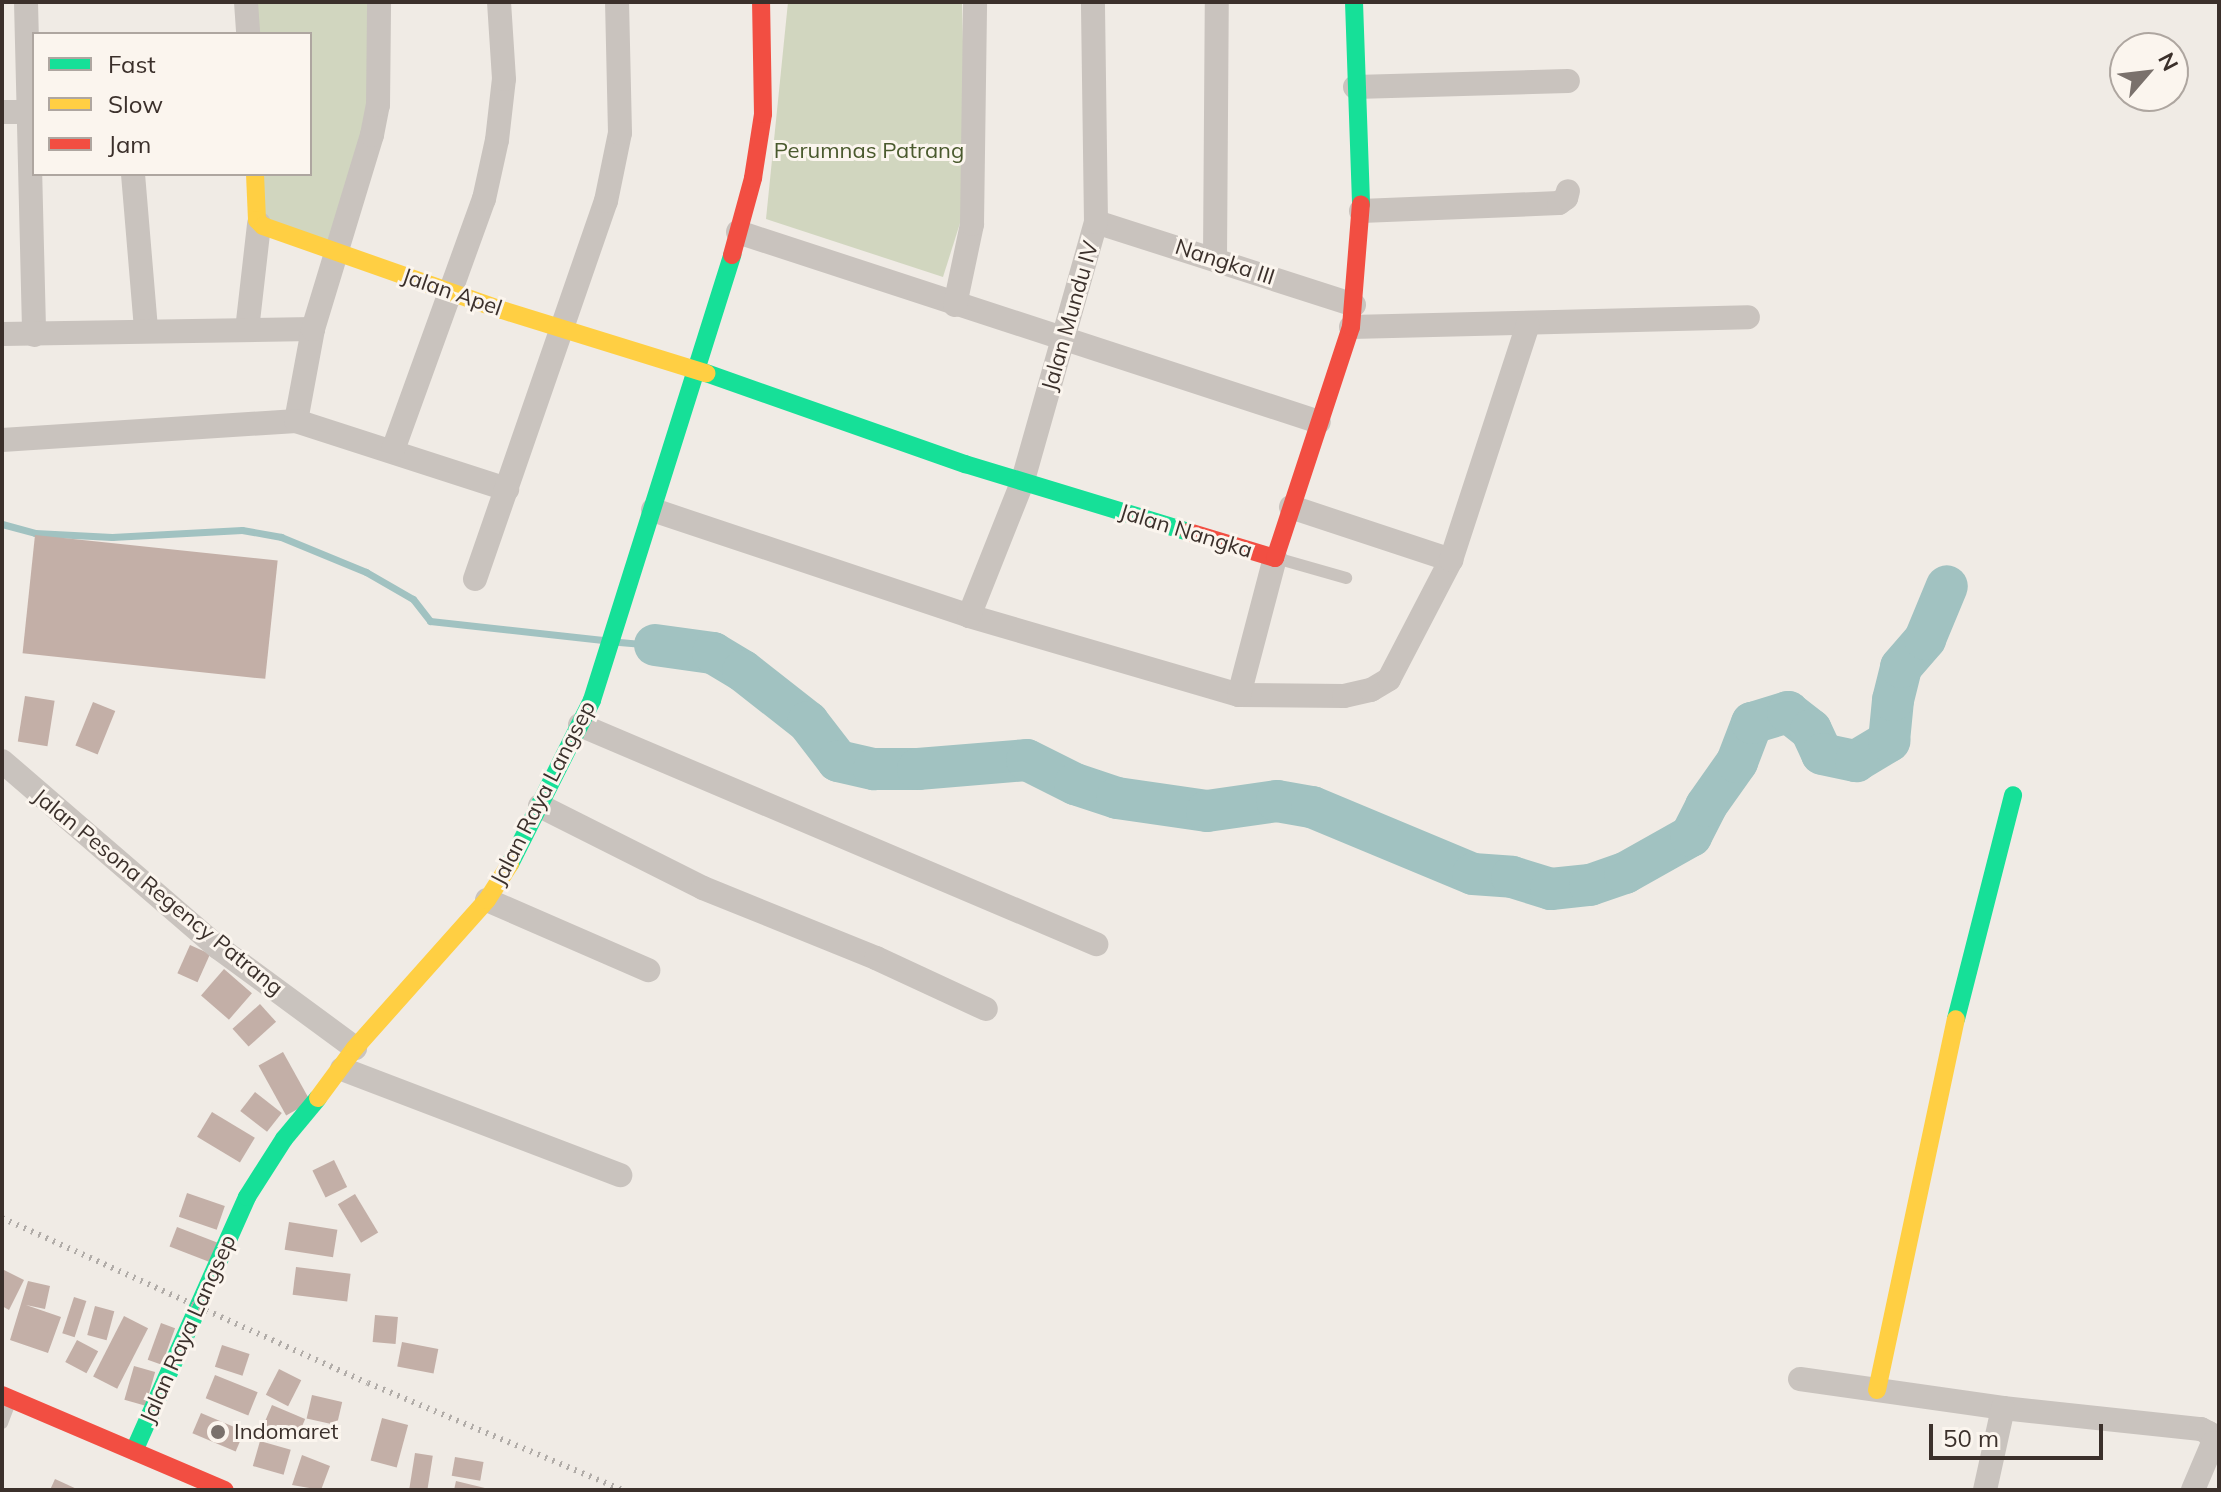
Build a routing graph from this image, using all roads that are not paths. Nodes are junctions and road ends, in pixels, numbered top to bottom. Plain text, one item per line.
1 (26, 2) edge
2 (246, 2) edge
3 (379, 2) edge
4 (499, 2) edge
5 (617, 2) edge
6 (761, 2) edge
7 (975, 2) edge
8 (1093, 2) edge
9 (1217, 2) edge
10 (1354, 2) edge
11 (248, 32) edge
12 (1568, 81) dead end
13 (1355, 87) junction
14 (2, 112) edge
15 (31, 112) edge
16 (133, 176) edge
17 (255, 176) edge
18 (1568, 191) dead end
19 (1361, 211) junction
20 (1096, 222) junction
21 (259, 224) junction
22 (738, 232) junction
23 (337, 253) junction
24 (1215, 258) junction
25 (451, 292) junction
26 (955, 305) junction
27 (1352, 316) junction
28 (1748, 317) dead end
29 (1528, 325) junction
30 (313, 329) junction
31 (564, 329) junction
32 (146, 330) junction
33 (247, 330) junction
34 (2, 334) edge
35 (34, 335) junction
36 (1065, 337) junction
37 (695, 369) junction
38 (296, 421) junction
39 (1319, 422) junction
40 (2, 440) edge
41 (393, 450) junction
42 (1023, 480) junction
43 (507, 489) junction
44 (1291, 507) junction
45 (653, 510) junction
46 (1275, 558) junction
47 (1451, 560) junction
48 (1346, 578) dead end
49 (475, 579) dead end
50 (969, 616) junction
51 (1239, 695) junction
52 (580, 725) junction
53 (2, 761) edge
54 (2013, 795) dead end
55 (540, 806) junction
56 (487, 900) junction
57 (1096, 944) dead end
58 (648, 970) dead end
59 (986, 1009) dead end
60 (355, 1048) junction
61 (342, 1069) junction
62 (620, 1175) dead end
63 (1800, 1379) dead end
64 (1877, 1390) junction
65 (7, 1397) edge
66 (2003, 1408) junction
67 (2, 1423) edge
68 (134, 1451) junction
69 (225, 1490) edge
70 (1985, 1490) edge
71 (2193, 1490) edge

1 - 15 street
2 - 11 street
3 - 23 street
4 - 25 street
5 - 31 street
6 - 22 street, Jalan Raya Langsep
7 - 26 street
8 - 20 street, Jalan Mundu IV
9 - 24 street
10 - 13 street, Jalan Nangka
12 - 13 street
13 - 19 street, Jalan Nangka
14 - 15 street
15 - 35 street
16 - 32 street
17 - 21 street
18 - 19 street
19 - 27 street, Jalan Nangka
20 - 24 street, Nangka III
20 - 36 street, Jalan Mundu IV
21 - 23 street, Jalan Apel
21 - 33 street
22 - 26 street
22 - 37 street, Jalan Raya Langsep
23 - 25 street, Jalan Apel
23 - 30 street
24 - 27 street, Nangka III
25 - 31 street, Jalan Apel
25 - 41 street
26 - 36 street
27 - 29 street, Nangka III
27 - 39 street, Jalan Nangka
28 - 29 street, Nangka III
29 - 47 street
30 - 33 street
30 - 38 street
31 - 37 street, Jalan Apel
31 - 43 street
32 - 33 street
32 - 35 street
34 - 35 street
36 - 39 street
36 - 42 street, Jalan Mundu IV
37 - 42 street, Jalan Nangka
37 - 45 street, Jalan Raya Langsep
38 - 40 street
38 - 41 street
39 - 44 street, Jalan Nangka
41 - 43 street
42 - 46 street, Jalan Nangka
42 - 50 street, Jalan Mundu IV
43 - 49 street
44 - 46 street, Jalan Nangka
44 - 47 street
45 - 50 street
45 - 52 street, Jalan Raya Langsep
46 - 48 lane
46 - 51 street
47 - 51 street
50 - 51 street
52 - 55 street, Jalan Raya Langsep
52 - 57 street
53 - 60 street, Jalan Pesona Regency Patrang
54 - 64 street
55 - 56 street, Jalan Raya Langsep
55 - 59 street
56 - 58 street
56 - 60 street, Jalan Raya Langsep
60 - 61 street, Jalan Raya Langsep
61 - 62 street
61 - 68 street, Jalan Raya Langsep
63 - 64 street
64 - 66 street
65 - 67 lane
65 - 68 street
66 - 70 street
66 - 71 street
68 - 69 street

